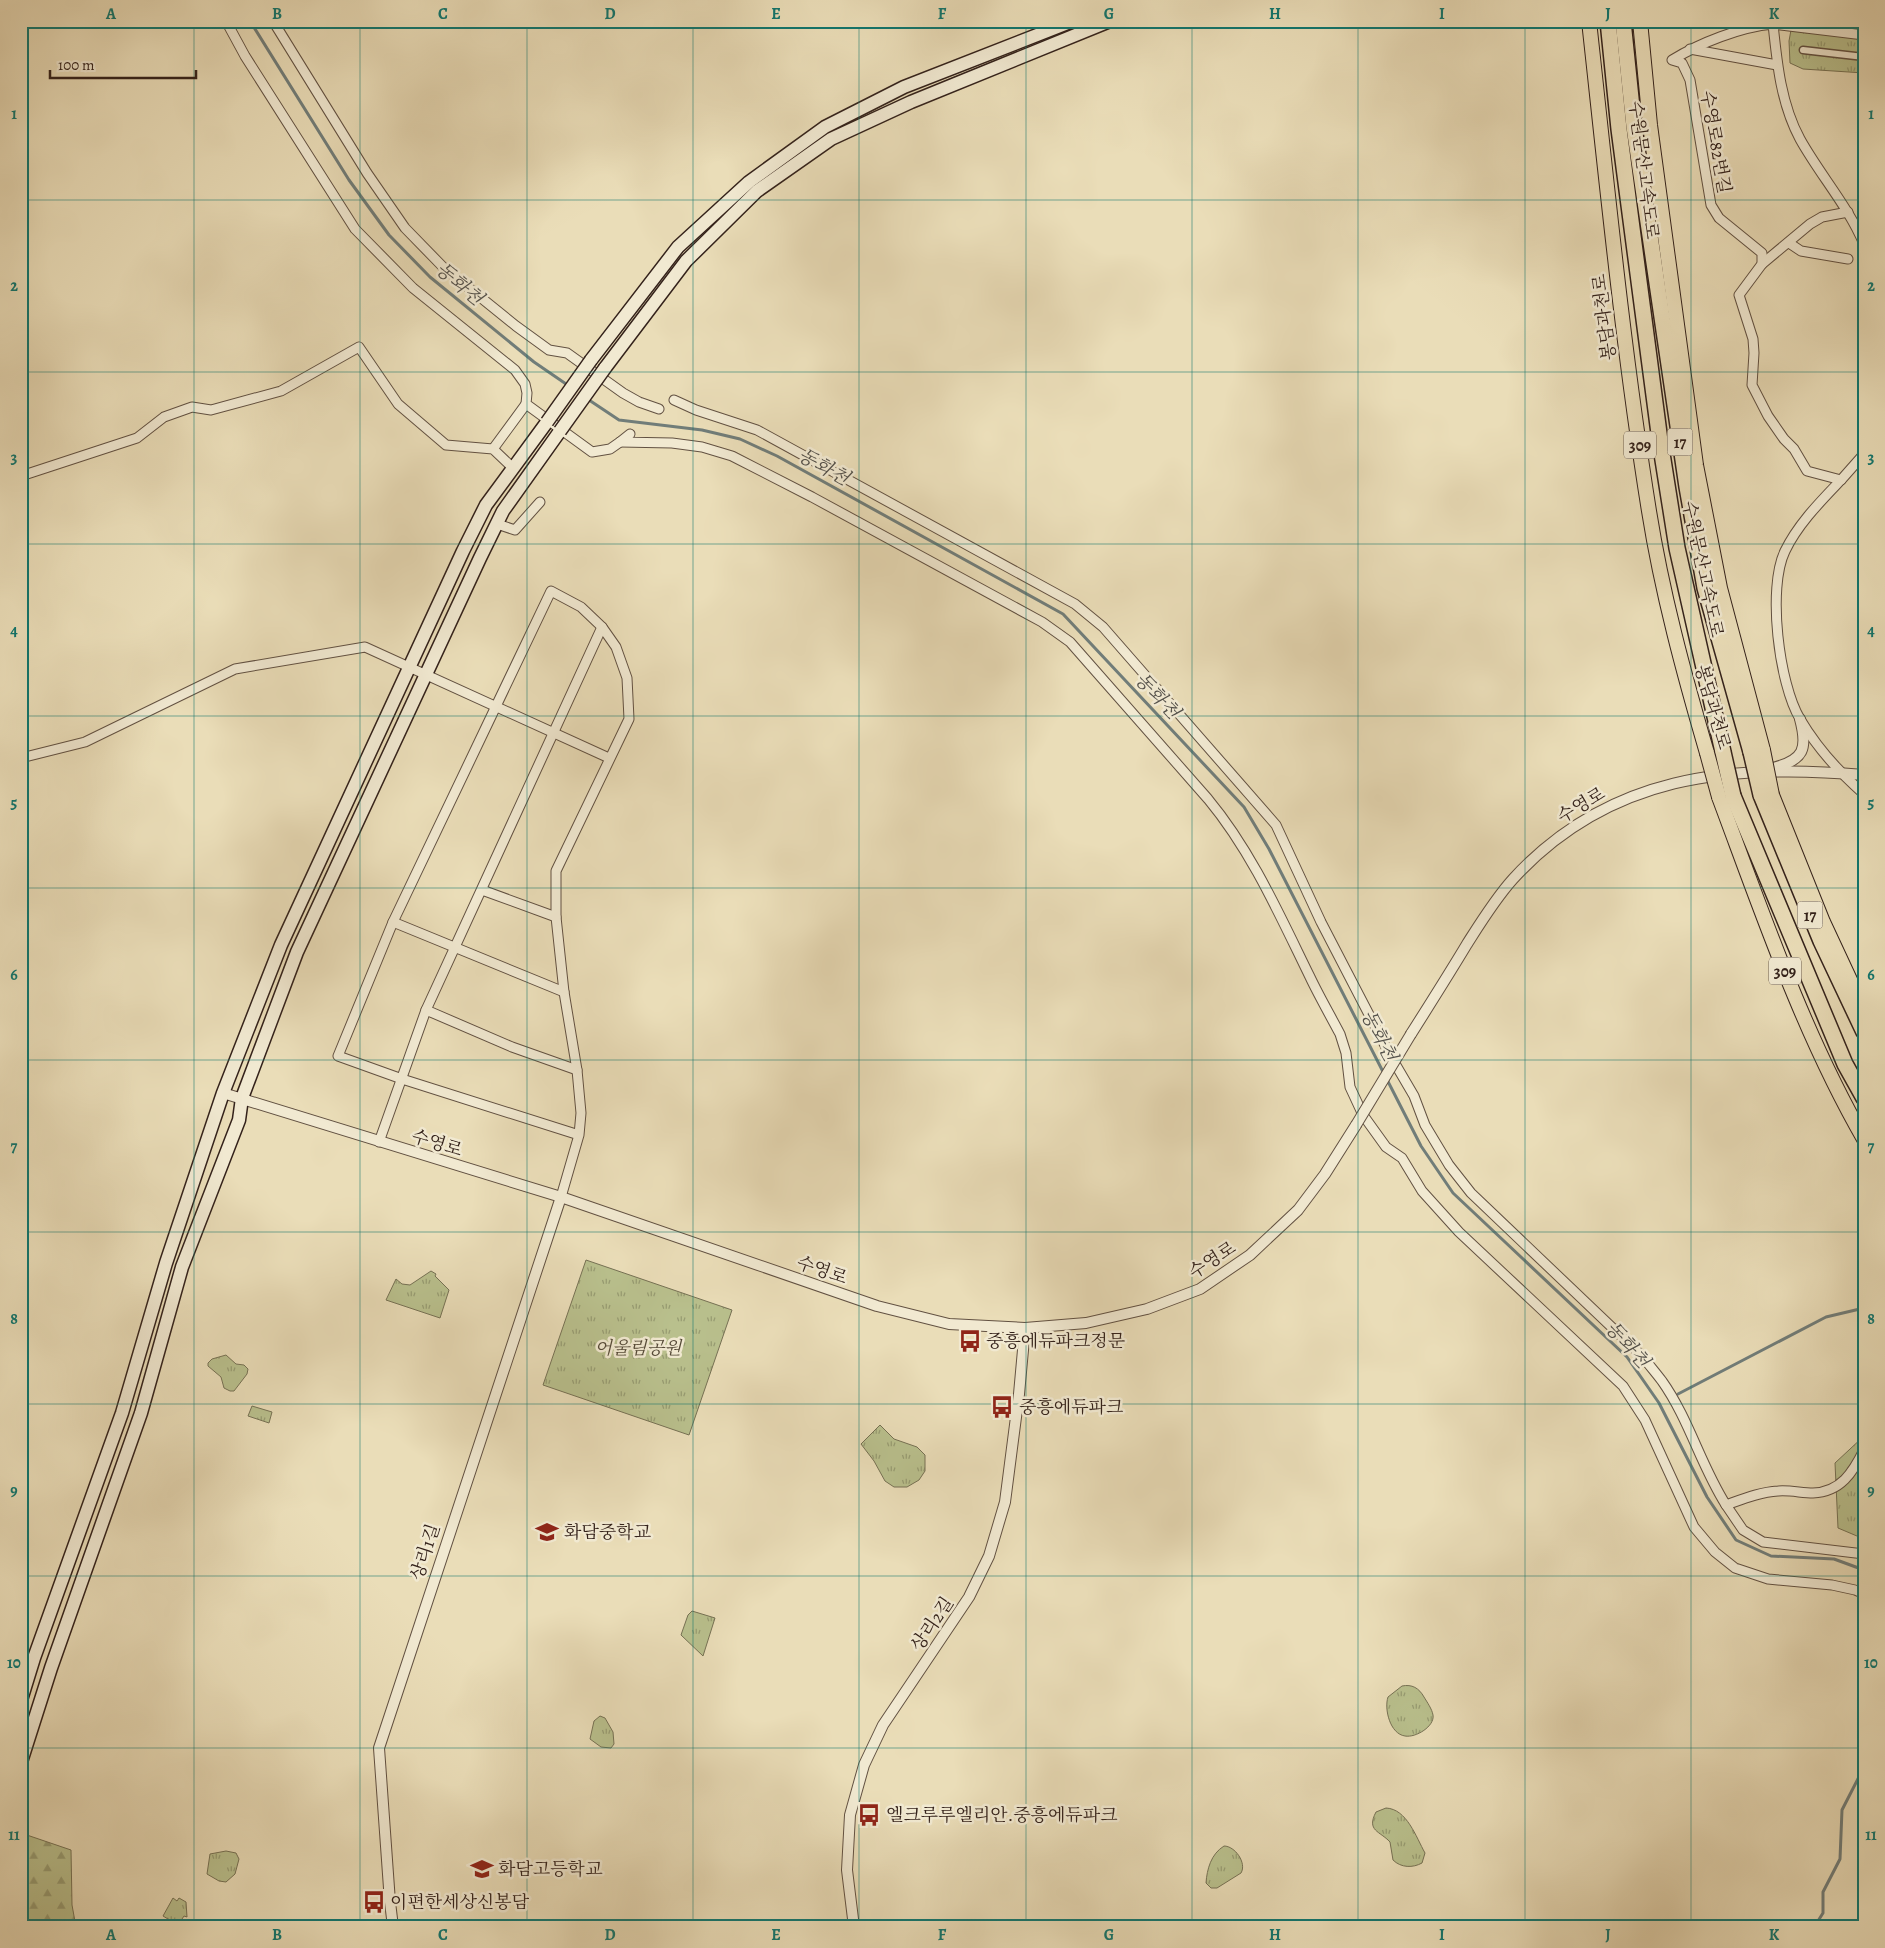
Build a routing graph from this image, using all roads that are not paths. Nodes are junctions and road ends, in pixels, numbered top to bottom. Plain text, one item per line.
1 (226, 21) edge
2 (273, 21) edge
3 (1073, 21) edge
4 (1110, 21) edge
5 (1589, 21) edge
6 (1608, 21) edge
7 (1623, 21) edge
8 (1640, 21) edge
9 (1772, 23) edge
10 (1864, 35) edge
11 (1690, 49) junction
12 (1803, 50) dead end
13 (1864, 57) edge
14 (1777, 65) junction
15 (1626, 128) junction
16 (1848, 212) junction
17 (1789, 243) junction
18 (1864, 244) edge
19 (1848, 258) dead end
20 (1762, 264) junction
21 (674, 400) dead end
22 (526, 404) junction
23 (659, 409) dead end
24 (630, 434) dead end
25 (620, 442) junction
26 (493, 449) junction
27 (1864, 455) edge
28 (513, 468) junction
29 (21, 476) edge
30 (1841, 480) junction
31 (540, 502) dead end
32 (496, 524) junction
33 (602, 627) junction
34 (409, 666) junction
35 (426, 675) junction
36 (497, 707) junction
37 (1800, 719) junction
38 (553, 732) junction
39 (1757, 751) junction
40 (21, 758) edge
41 (610, 758) junction
42 (1758, 772) junction
43 (1840, 773) junction
44 (1864, 775) edge
45 (1864, 794) edge
46 (1767, 795) junction
47 (1726, 796) junction
48 (482, 890) junction
49 (556, 916) junction
50 (393, 922) junction
51 (455, 947) junction
52 (564, 992) junction
53 (426, 1010) junction
54 (1864, 1010) edge
55 (1864, 1032) edge
56 (577, 1070) junction
57 (402, 1079) junction
58 (223, 1093) junction
59 (242, 1098) junction
60 (1864, 1098) edge
61 (579, 1135) junction
62 (1864, 1139) edge
63 (379, 1142) junction
64 (561, 1197) junction
65 (1025, 1328) junction
66 (1864, 1450) edge
67 (1726, 1505) junction
68 (1864, 1554) edge
69 (1864, 1594) edge
70 (21, 1700) edge
71 (21, 1762) edge
72 (393, 1927) edge
73 (854, 1927) edge

1 - 22 street
2 - 23 street
3 - 28 main road, bridge
4 - 32 main road, bridge
5 - 47 highway, 봉담과천로 / 309, bridge
6 - 15 highway, 수원문산고속도로 / 17
7 - 15 highway, 수원문산고속도로 / 17
8 - 39 highway, 봉담과천로
9 - 10 street, 수영로82번길
9 - 11 street, 수영로82번길
9 - 14 street
11 - 14 street
11 - 20 street, 수영로82번길
12 - 13 street
14 - 16 street
15 - 39 highway, 수원문산고속도로 / 17
15 - 47 highway, 수원문산고속도로 / 17, bridge
16 - 17 street
16 - 18 street
17 - 19 street
17 - 20 street
20 - 30 street
21 - 67 street
22 - 25 street
22 - 26 street
24 - 25 street
25 - 69 street
26 - 28 street
26 - 29 street
27 - 30 street
28 - 34 main road
30 - 37 street
31 - 32 street
32 - 35 main road
33 - 36 street
33 - 38 street
33 - 41 street
34 - 35 street
34 - 40 street
34 - 58 main road
35 - 36 street
35 - 59 main road
36 - 38 street
36 - 50 street
37 - 42 street
37 - 43 street
38 - 41 street
38 - 48 street
39 - 46 highway, 수원문산고속도로 / 17, bridge
41 - 49 street
42 - 43 street, 수영로
42 - 65 street, 수영로, bridge
43 - 44 street, 수영로
43 - 45 street
46 - 54 highway
46 - 55 highway, 수원문산고속도로 / 17
47 - 60 highway, 수원문산고속도로 / 17
47 - 62 highway, 봉담과천로 / 309
48 - 49 street
48 - 51 street
49 - 52 street
50 - 51 street
50 - 57 street
51 - 52 street
51 - 53 street
52 - 56 street
53 - 56 street
53 - 57 street
56 - 61 street
57 - 61 street
57 - 63 street
58 - 59 street, 수영로
58 - 70 main road
59 - 63 street, 수영로
59 - 71 main road
61 - 64 street
63 - 64 street, 수영로
64 - 65 street, 수영로
64 - 72 street, 상리1길
65 - 73 street, 상리2길
66 - 67 street
67 - 68 street

